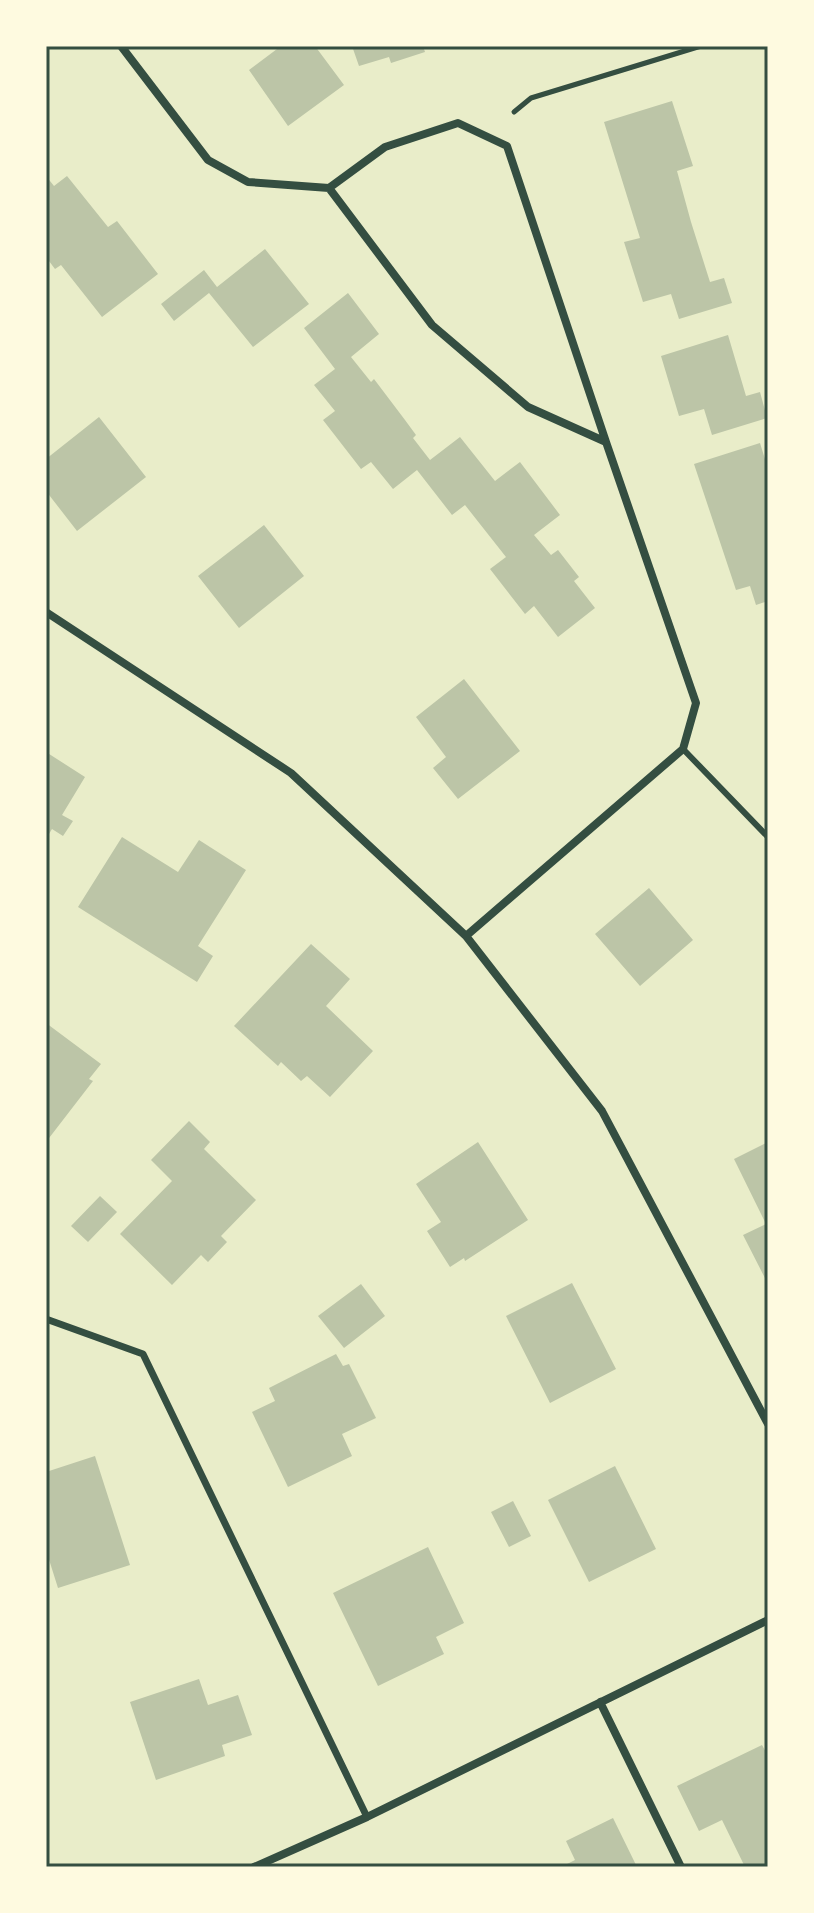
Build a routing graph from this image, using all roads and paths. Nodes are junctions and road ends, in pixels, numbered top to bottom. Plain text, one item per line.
1 (121, 46) edge
2 (701, 46) edge
3 (483, 135) junction
4 (329, 188) junction
5 (606, 442) junction
6 (46, 612) edge
7 (683, 749) junction
8 (768, 837) edge
9 (466, 936) junction
10 (46, 1319) edge
11 (768, 1424) edge
12 (768, 1620) edge
13 (600, 1702) junction
14 (367, 1817) junction
15 (254, 1867) edge
16 (681, 1867) edge

1 - 4 street
2 - 3 path
3 - 4 street
3 - 5 street
4 - 5 street
5 - 7 street
6 - 9 street
7 - 8 lane
7 - 9 street
9 - 11 street
10 - 14 street
12 - 13 street
13 - 14 street
13 - 16 street
14 - 15 street

